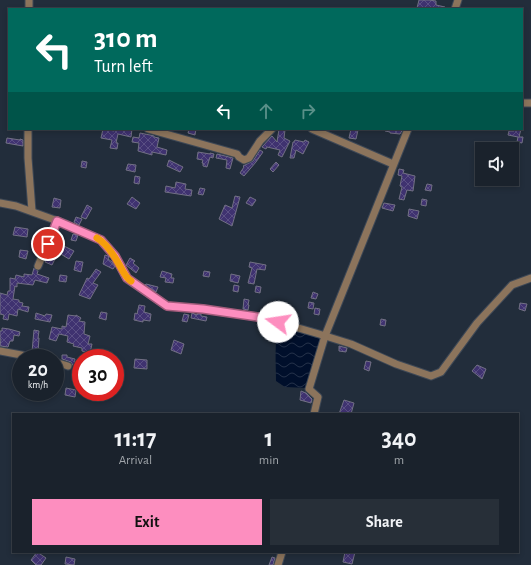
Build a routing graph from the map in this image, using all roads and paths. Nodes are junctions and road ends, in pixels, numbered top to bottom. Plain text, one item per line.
1 (28, 130) edge
2 (152, 130) edge
3 (271, 130) edge
4 (314, 130) edge
5 (408, 130) edge
6 (393, 164) junction
7 (0, 203) edge
8 (32, 212) junction
9 (57, 221) junction
10 (38, 266) dead end
11 (531, 278) edge
12 (325, 336) junction
13 (0, 351) edge
14 (12, 353) edge
15 (64, 365) edge
16 (68, 366) dead end
17 (314, 413) edge
18 (282, 553) edge
19 (278, 565) edge

1 - 8 street
2 - 3 street
4 - 6 street
5 - 6 street
6 - 12 street
7 - 8 street
8 - 9 street
9 - 10 street
9 - 12 street
11 - 12 street
12 - 17 street
13 - 14 street
15 - 16 street
18 - 19 street

